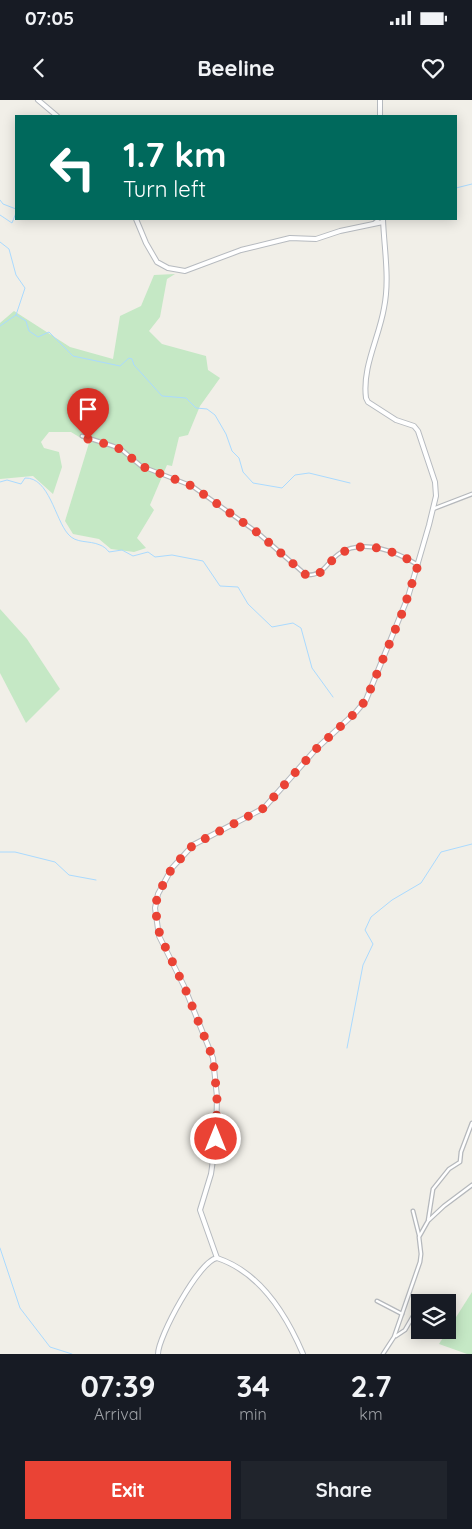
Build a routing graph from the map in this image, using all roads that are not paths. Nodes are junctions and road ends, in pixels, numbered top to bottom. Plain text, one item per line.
1 (38, 100) edge
2 (380, 100) edge
3 (56, 115) edge
4 (380, 115) edge
5 (136, 220) edge
6 (382, 220) edge
7 (82, 436) dead end
8 (472, 494) edge
9 (433, 509) junction
10 (418, 565) junction
11 (472, 1123) edge
12 (472, 1185) edge
13 (413, 1211) dead end
14 (428, 1221) junction
15 (419, 1237) junction
16 (217, 1258) junction
17 (377, 1301) dead end
18 (402, 1314) junction
19 (411, 1320) edge
20 (394, 1337) junction
21 (158, 1354) edge
22 (303, 1354) edge
23 (383, 1354) edge

1 - 3 street
2 - 4 street
5 - 6 street
6 - 9 street
7 - 10 street
8 - 9 street
9 - 10 street
10 - 16 street
11 - 14 street
12 - 14 street
13 - 15 street
14 - 15 street
15 - 18 street
16 - 21 street
16 - 22 street
17 - 18 street
18 - 20 street
19 - 20 street
20 - 23 street

